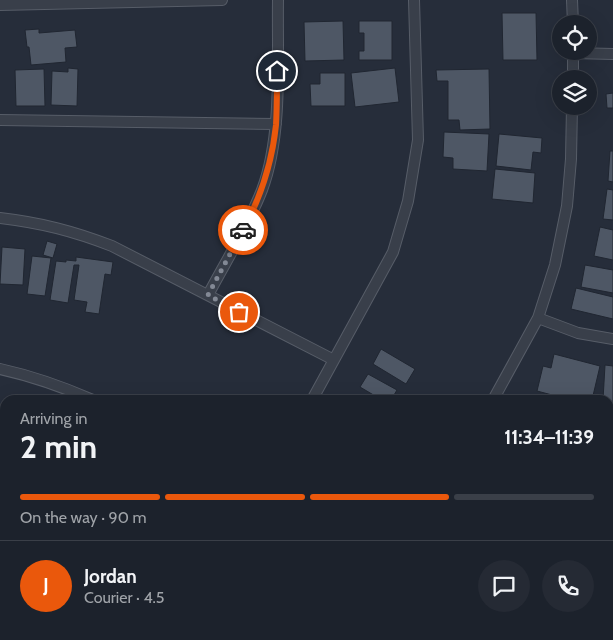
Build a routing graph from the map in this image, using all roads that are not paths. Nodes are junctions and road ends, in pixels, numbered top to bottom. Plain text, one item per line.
1 (222, 0) edge
2 (278, 0) edge
3 (414, 0) edge
4 (572, 0) edge
5 (0, 5) edge
6 (573, 15) edge
7 (597, 53) edge
8 (613, 54) edge
9 (572, 115) edge
10 (0, 120) edge
11 (276, 124) junction
12 (0, 218) edge
13 (208, 295) junction
14 (538, 318) junction
15 (613, 339) edge
16 (334, 360) junction
17 (0, 369) edge
18 (82, 395) edge
19 (315, 395) edge
20 (496, 395) edge

1 - 5 street
2 - 11 street
3 - 16 street
4 - 6 street
7 - 8 street
9 - 14 street
10 - 11 street
11 - 13 street
12 - 13 street
13 - 16 street
14 - 15 street
14 - 20 street
16 - 19 street
17 - 18 street

